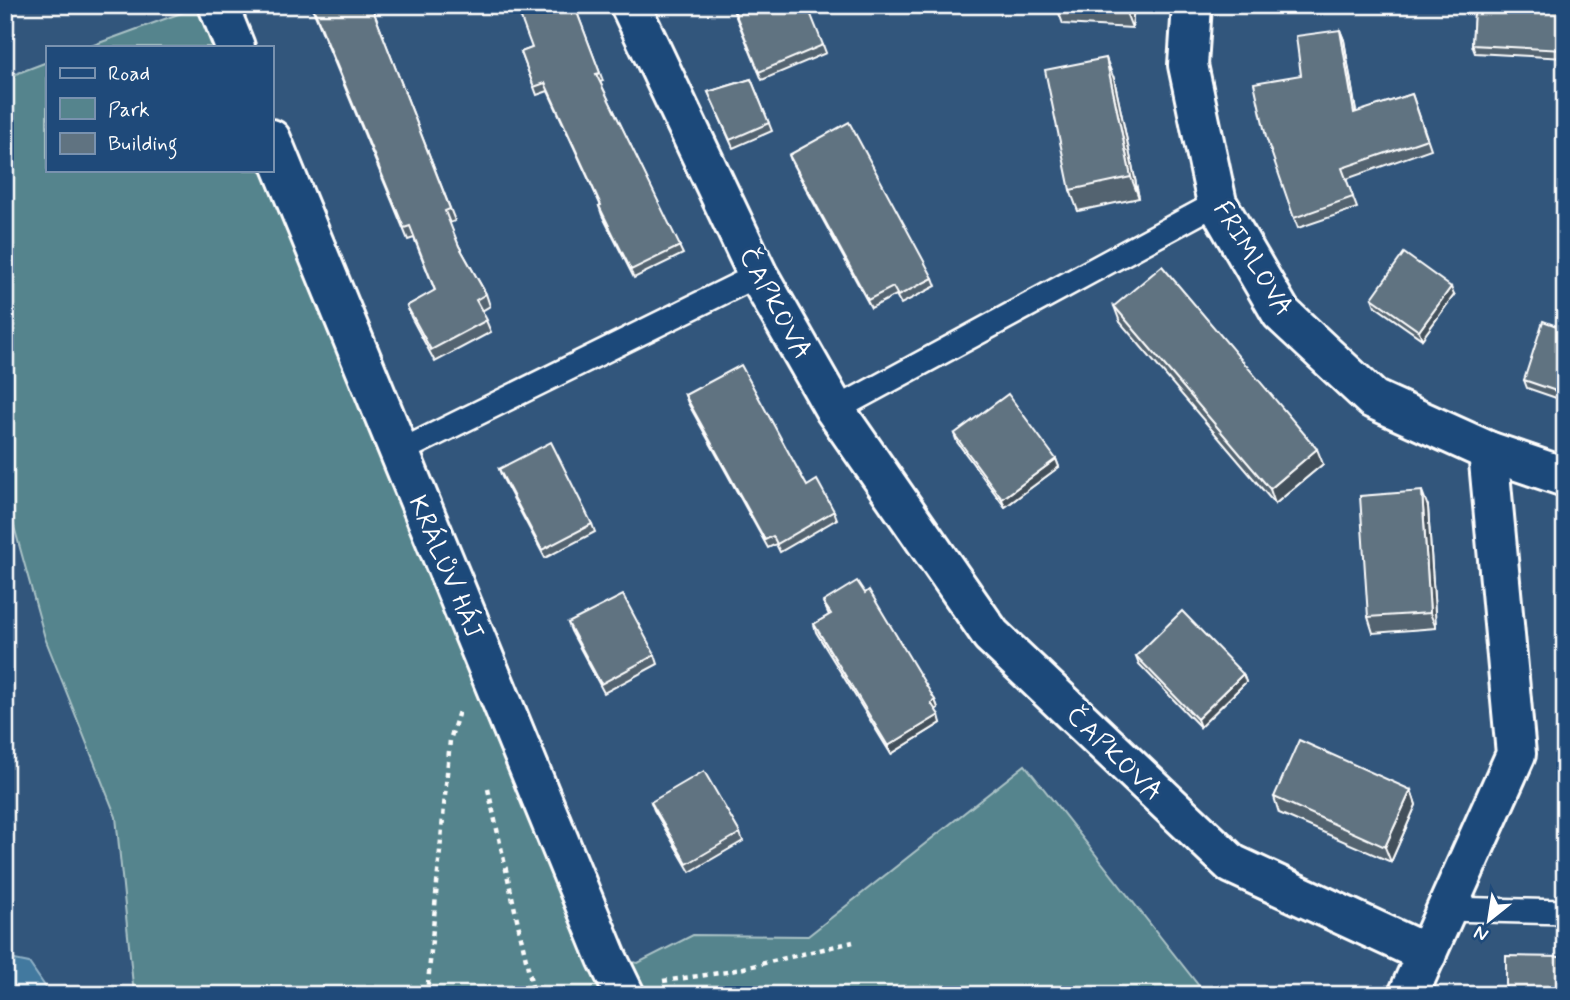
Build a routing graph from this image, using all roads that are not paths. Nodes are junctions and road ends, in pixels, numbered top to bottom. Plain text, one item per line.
1 (218, 5) edge
2 (630, 5) edge
3 (1192, 5) edge
4 (235, 46) edge
5 (273, 144) edge
6 (1217, 203) junction
7 (758, 275) junction
8 (835, 410) junction
9 (1488, 451) junction
10 (399, 452) junction
11 (1565, 477) edge
12 (1447, 909) junction
13 (1565, 912) edge
14 (1427, 954) junction
15 (623, 991) edge
16 (1408, 995) edge

1 - 4 street
2 - 7 street, ČAPKOVA
3 - 6 street, FRIMLOVA
5 - 10 street, KRÁLŮV HÁJ
6 - 8 lane
6 - 9 street, FRIMLOVA
7 - 8 street, ČAPKOVA
7 - 10 lane
8 - 14 street, ČAPKOVA
9 - 11 street, FRIMLOVA
9 - 12 street
10 - 15 street, KRÁLŮV HÁJ
12 - 13 lane
12 - 14 street
14 - 16 street

